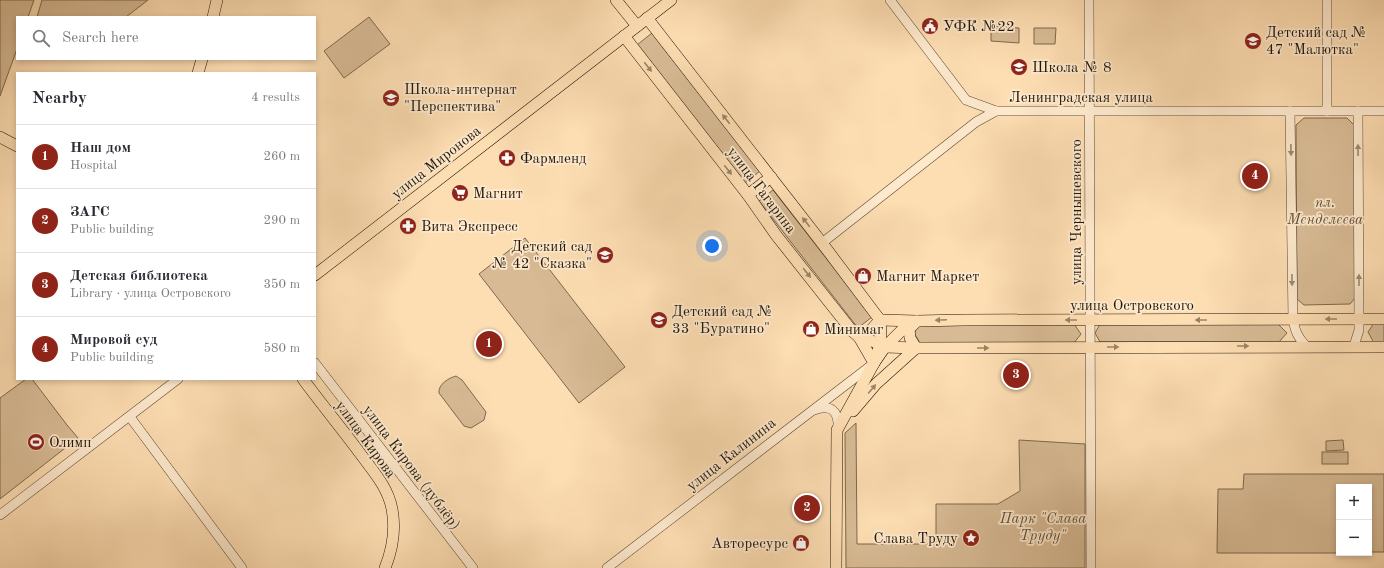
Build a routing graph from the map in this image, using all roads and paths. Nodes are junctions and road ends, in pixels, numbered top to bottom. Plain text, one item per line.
1 (217, 0) edge
2 (616, 0) edge
3 (671, 0) edge
4 (890, 0) edge
5 (1089, 0) edge
6 (1327, 0) edge
7 (213, 16) edge
8 (647, 18) junction
9 (637, 26) junction
10 (624, 36) junction
11 (202, 60) edge
12 (198, 72) edge
13 (996, 111) junction
14 (1089, 111) junction
15 (1290, 111) junction
16 (1327, 111) junction
17 (1358, 111) junction
18 (1384, 111) edge
19 (0, 137) edge
20 (16, 145) edge
21 (771, 178) junction
22 (748, 195) junction
23 (822, 242) junction
24 (316, 274) edge
25 (1293, 319) junction
26 (1359, 319) junction
27 (1384, 319) edge
28 (880, 320) junction
29 (1090, 320) junction
30 (916, 321) junction
31 (859, 337) junction
32 (883, 345) junction
33 (1306, 346) junction
34 (1354, 346) junction
35 (1090, 347) junction
36 (1384, 347) edge
37 (916, 348) junction
38 (874, 363) junction
39 (316, 364) edge
40 (177, 380) edge
41 (304, 380) edge
42 (811, 411) junction
43 (130, 417) junction
44 (838, 430) junction
45 (0, 515) edge
46 (242, 568) edge
47 (385, 568) edge
48 (473, 568) edge
49 (607, 568) edge
50 (836, 568) edge
51 (1091, 568) edge

1 - 7 main road
2 - 9 main road
3 - 8 main road, улица Миронова
4 - 13 street
5 - 14 street, улица Чернышевского
6 - 16 street
8 - 9 main road, улица Миронова
21 -> 8 main road, улица Гагарина
9 - 10 main road, улица Миронова
10 -> 22 main road, улица Гагарина
10 - 24 main road, улица Миронова
11 - 12 main road
13 - 14 street, Ленинградская улица
13 - 23 street, Ленинградская улица
14 - 15 street, Ленинградская улица
14 - 29 street, улица Чернышевского
15 - 16 street, Ленинградская улица
15 -> 25 street
16 - 17 street, Ленинградская улица
17 - 18 street, Ленинградская улица
26 -> 17 street
19 - 20 main road
21 - 22 main road
23 -> 21 main road, улица Гагарина
22 -> 31 main road, улица Гагарина
23 - 28 main road, улица Гагарина
26 -> 25 main road, улица Островского
25 -> 29 main road, улица Островского
25 - 33 street
26 - 27 main road, улица Островского
26 - 34 street
28 - 30 main road, улица Островского
28 - 31 main road
28 - 32 main road
29 -> 30 main road, улица Островского
29 - 35 street, улица Чернышевского
30 - 32 main road
30 - 37 main road
31 - 32 main road
31 - 38 main road, улица Гагарина
32 - 37 main road
32 - 38 main road
33 - 34 main road
35 -> 33 main road
34 - 36 main road
37 -> 35 main road
35 - 51 street, улица Чернышевского
44 -> 37 main road
38 - 42 street, улица Калинина
38 - 44 main road
39 - 48 street, улица Кирова (дублёр)
40 - 43 street
41 - 47 main road, улица Кирова
42 - 44 street
42 - 49 street, улица Калинина
43 - 45 street
43 - 46 street
44 - 50 main road

